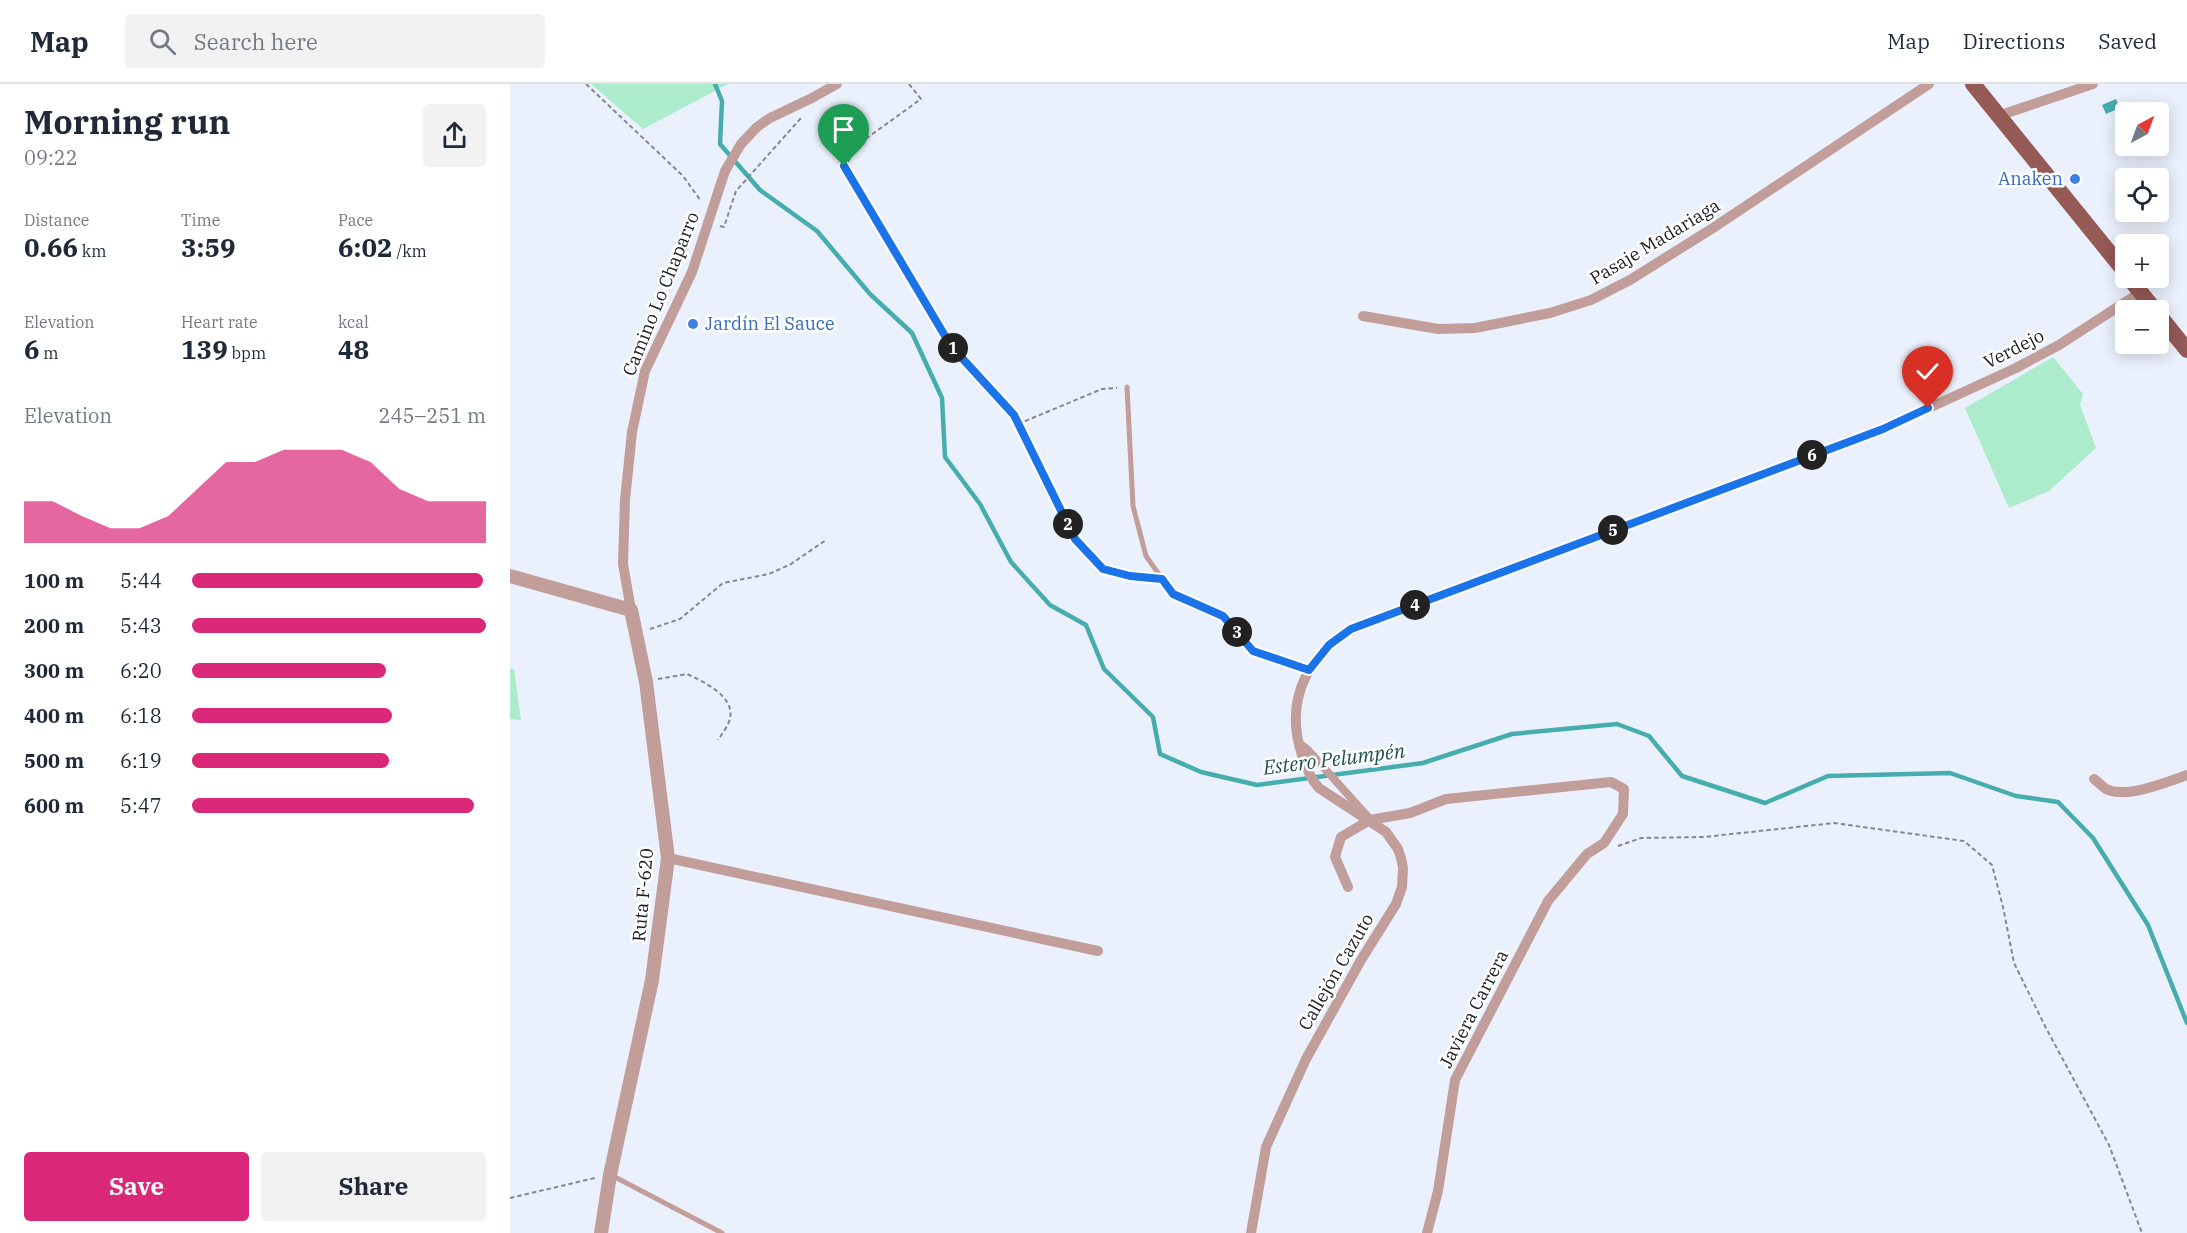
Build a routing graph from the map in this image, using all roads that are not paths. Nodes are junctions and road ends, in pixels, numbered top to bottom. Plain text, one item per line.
1 (837, 84) edge
2 (1929, 84) edge
3 (1973, 84) edge
4 (2093, 84) edge
5 (1998, 116) junction
6 (2115, 260) edge
7 (2138, 288) edge
8 (2141, 292) junction
9 (2147, 300) edge
10 (1363, 316) dead end
11 (2169, 328) edge
12 (2187, 350) edge
13 (1127, 387) road end
14 (510, 576) edge
15 (631, 610) junction
16 (1309, 670) junction
17 (1298, 742) junction
18 (2187, 775) edge
19 (2094, 779) dead end
20 (1370, 820) junction
21 (668, 858) junction
22 (1348, 887) dead end
23 (1098, 951) dead end
24 (610, 1174) junction
25 (601, 1233) edge
26 (722, 1233) edge
27 (1251, 1233) edge
28 (1426, 1233) edge

1 - 15 street, Camino Lo Chaparro
2 - 10 street, Pasaje Madariaga
3 - 5 main road
4 - 5 street
5 - 6 main road
7 - 8 main road
8 - 9 main road
8 - 16 street, Verdejo
11 - 12 main road
13 - 16 lane
14 - 15 street
15 - 21 street, Ruta F-620
16 - 17 street, Verdejo
17 - 20 street
17 - 20 street, Verdejo
18 - 19 street
20 - 22 street, Callejón Cazuto
20 - 27 street, Callejón Cazuto
20 - 28 street, Javiera Carrera
21 - 23 street
21 - 24 street, Ruta F-620
24 - 25 street, Ruta F-620
24 - 26 lane

